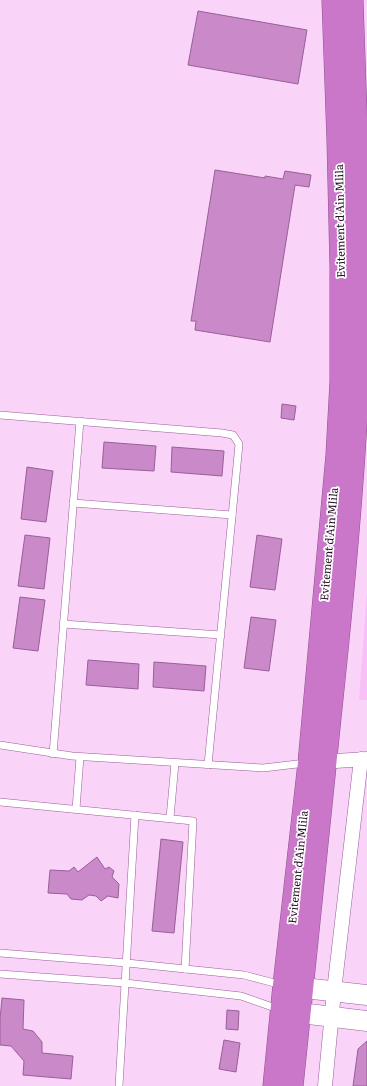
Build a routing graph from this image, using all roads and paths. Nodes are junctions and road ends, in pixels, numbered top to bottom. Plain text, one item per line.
1 (333, 0) edge
2 (352, 0) edge
3 (0, 414) edge
4 (80, 421) junction
5 (73, 503) junction
6 (232, 515) junction
7 (63, 624) junction
8 (221, 635) junction
9 (0, 745) edge
10 (53, 754) junction
11 (80, 757) junction
12 (364, 759) edge
13 (318, 762) junction
14 (175, 763) junction
15 (208, 765) junction
16 (0, 802) edge
17 (76, 810) junction
18 (135, 815) junction
19 (170, 818) junction
20 (0, 953) edge
21 (126, 963) junction
22 (185, 969) junction
23 (0, 974) edge
24 (125, 984) junction
25 (294, 986) junction
26 (334, 991) junction
27 (367, 995) edge
28 (291, 1012) junction
29 (333, 1016) junction
30 (367, 1021) edge
31 (119, 1086) edge
32 (274, 1086) edge
33 (292, 1086) edge
34 (325, 1086) edge

1 - 13 highway, Evitement d'Ain Mlila
2 - 13 highway, Evitement d'Ain Mlila
3 - 4 lane
4 - 5 lane
4 - 6 lane
5 - 6 lane
5 - 7 lane
6 - 8 lane
7 - 8 lane
7 - 10 lane
8 - 15 lane
9 - 10 lane
10 - 11 lane
11 - 14 lane
11 - 17 lane
12 - 13 street
12 - 26 street
13 - 15 lane
13 - 25 highway, Evitement d'Ain Mlila
14 - 15 lane
14 - 19 lane
16 - 17 lane
17 - 18 lane
18 - 19 lane
18 - 21 lane
19 - 22 lane
20 - 21 lane
21 - 22 lane
21 - 24 lane
22 - 25 lane
23 - 24 lane
24 - 28 lane
24 - 31 lane
25 - 26 street
25 - 28 highway, Evitement d'Ain Mlila
26 - 27 street
26 - 29 street
28 - 29 street
28 - 32 highway, Evitement d'Ain Mlila
28 - 33 highway, Evitement d'Ain Mlila
29 - 30 street
29 - 34 street

